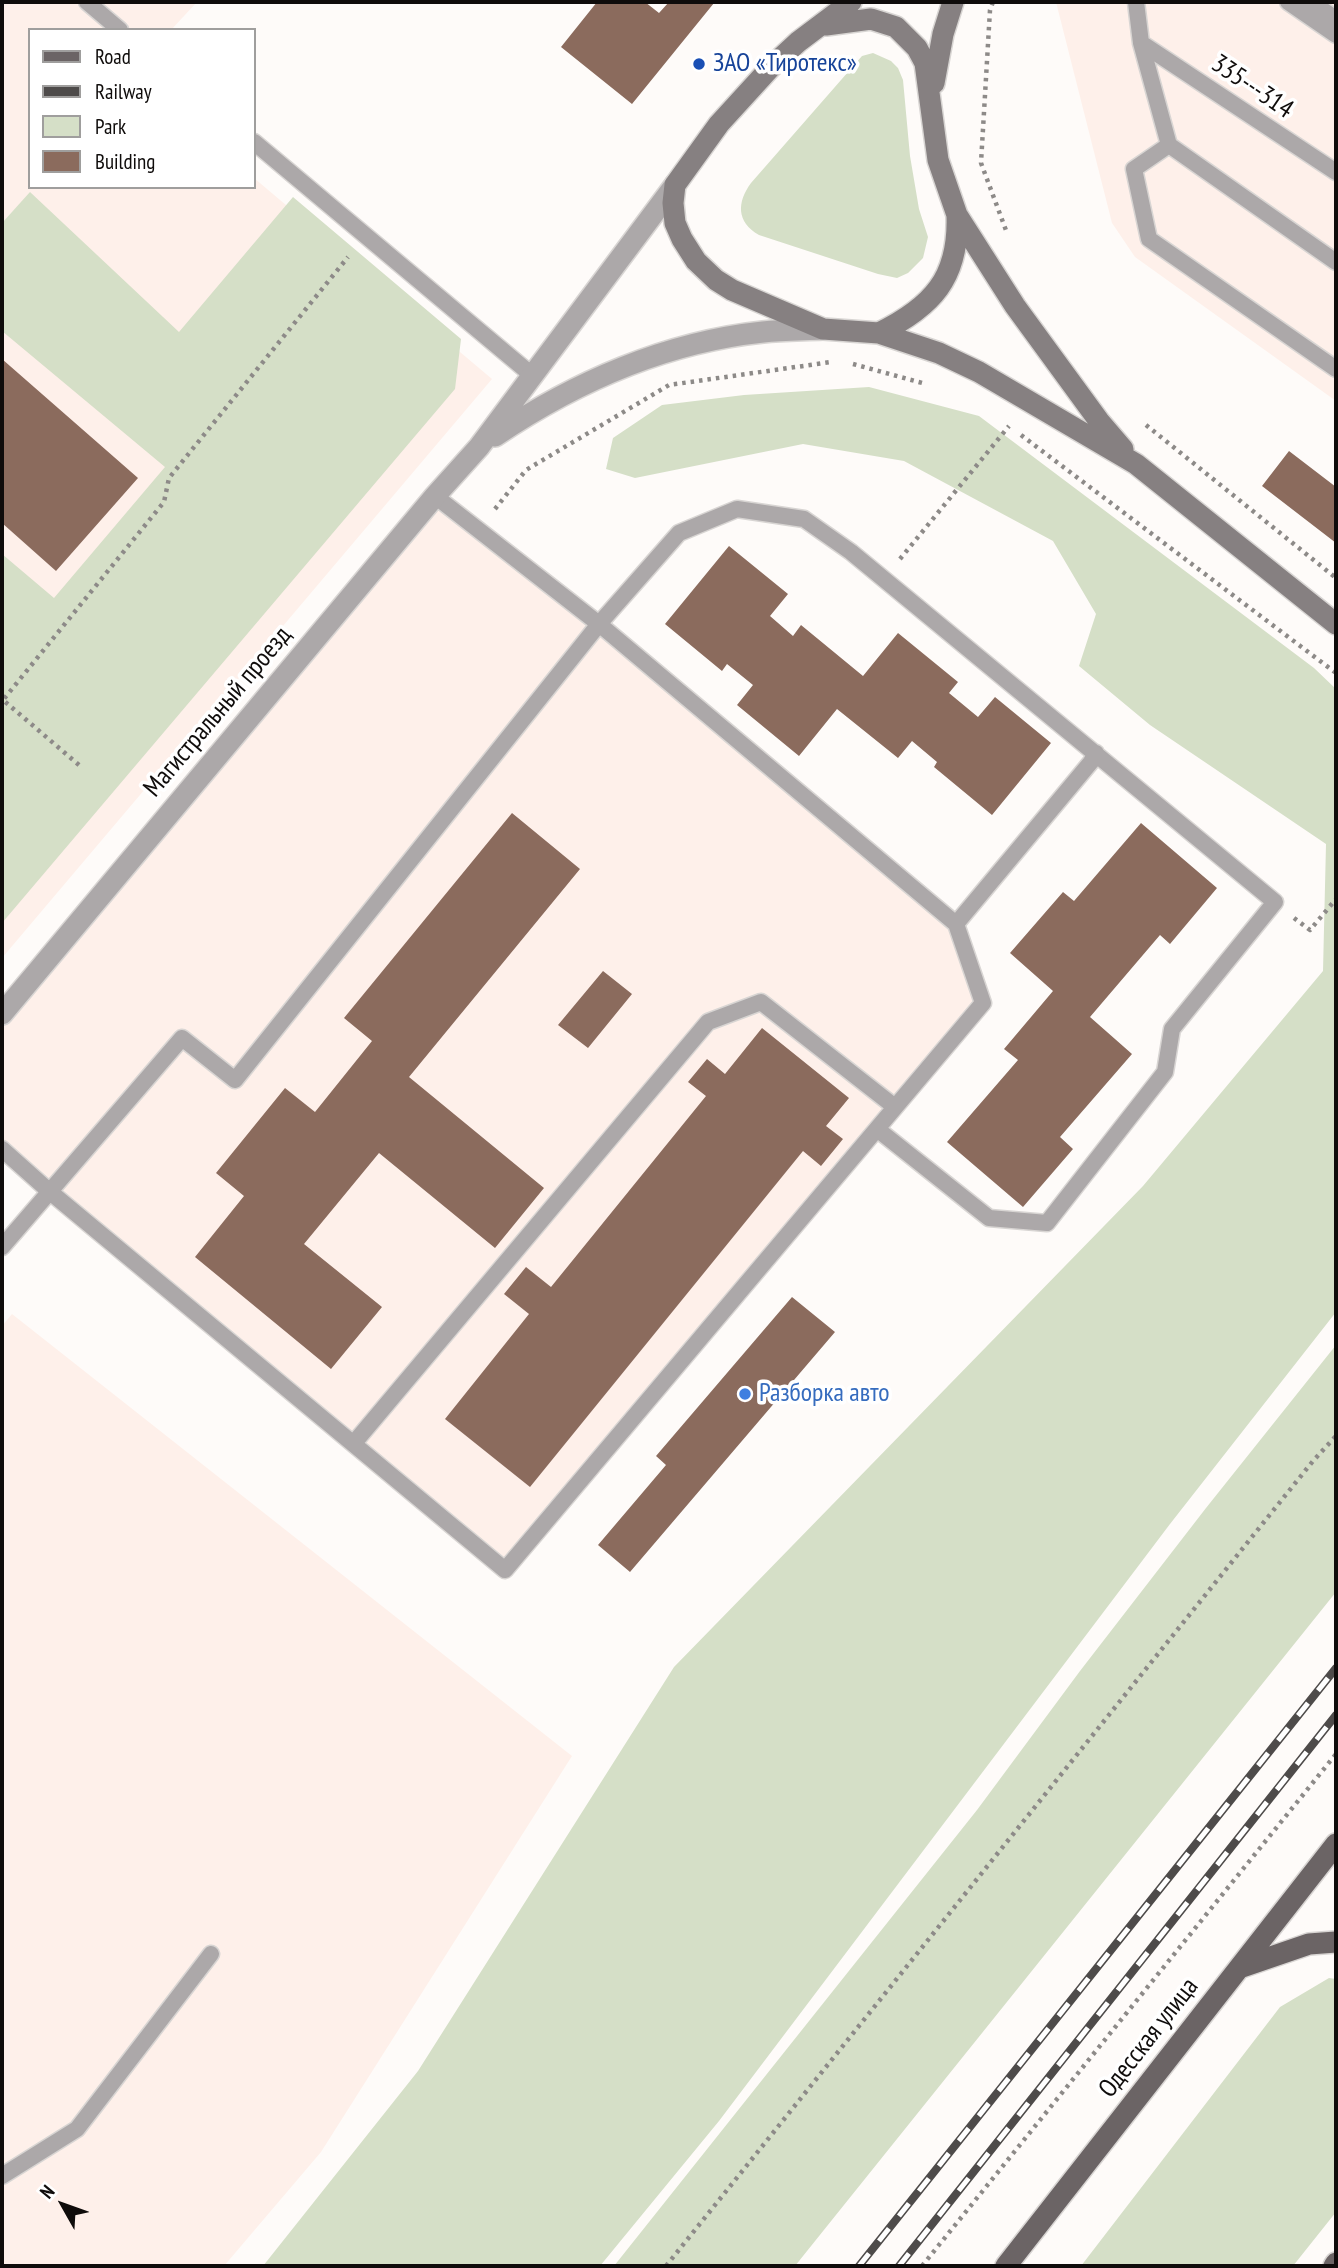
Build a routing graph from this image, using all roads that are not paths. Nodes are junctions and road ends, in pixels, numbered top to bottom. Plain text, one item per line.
1 (87, 2) edge
2 (851, 2) edge
3 (953, 2) edge
4 (1136, 2) edge
5 (1288, 2) edge
6 (1311, 2) edge
7 (1336, 19) edge
8 (821, 26) junction
9 (118, 28) edge
10 (1336, 35) edge
11 (1141, 43) junction
12 (931, 99) junction
13 (256, 144) edge
14 (1168, 145) junction
15 (1336, 172) edge
16 (675, 185) junction
17 (957, 215) junction
18 (1336, 262) edge
19 (823, 329) junction
20 (879, 332) junction
21 (1336, 369) edge
22 (533, 376) junction
23 (479, 447) junction
24 (1136, 464) junction
25 (435, 496) junction
26 (599, 624) junction
27 (1336, 624) edge
28 (1096, 753) junction
29 (956, 924) junction
30 (2, 1014) edge
31 (895, 1107) junction
32 (877, 1129) junction
33 (2, 1149) edge
34 (49, 1191) junction
35 (2, 1247) edge
36 (354, 1443) junction
37 (1336, 1844) edge
38 (1336, 1942) edge
39 (211, 1954) dead end
40 (1239, 1968) junction
41 (2, 2176) edge
42 (1026, 2240) junction
43 (1006, 2266) edge
44 (1020, 2266) edge

1 - 9 lane
2 - 8 street
3 - 12 street
4 - 11 lane
5 - 10 lane
6 - 7 lane
8 - 12 street
8 - 16 street
11 - 14 lane
11 - 15 lane, 335---314
12 - 17 street
13 - 22 lane
14 - 18 lane
14 - 21 lane
16 - 19 street
16 - 22 street
17 - 20 street
17 - 24 street
19 - 20 street
19 - 23 street
20 - 24 street
22 - 23 street
23 - 25 street, Магистральный проезд
24 - 27 street
25 - 26 lane
25 - 30 street, Магистральный проезд
26 - 28 lane
26 - 29 lane
26 - 34 lane
28 - 29 lane
28 - 32 lane
29 - 31 lane
31 - 32 lane
31 - 36 lane
32 - 36 lane
33 - 34 lane
34 - 35 lane
34 - 36 lane
37 - 40 main road, Одесская улица
38 - 40 main road
39 - 41 lane
40 - 42 main road, Одесская улица
42 - 43 main road, Одесская улица
42 - 44 main road

